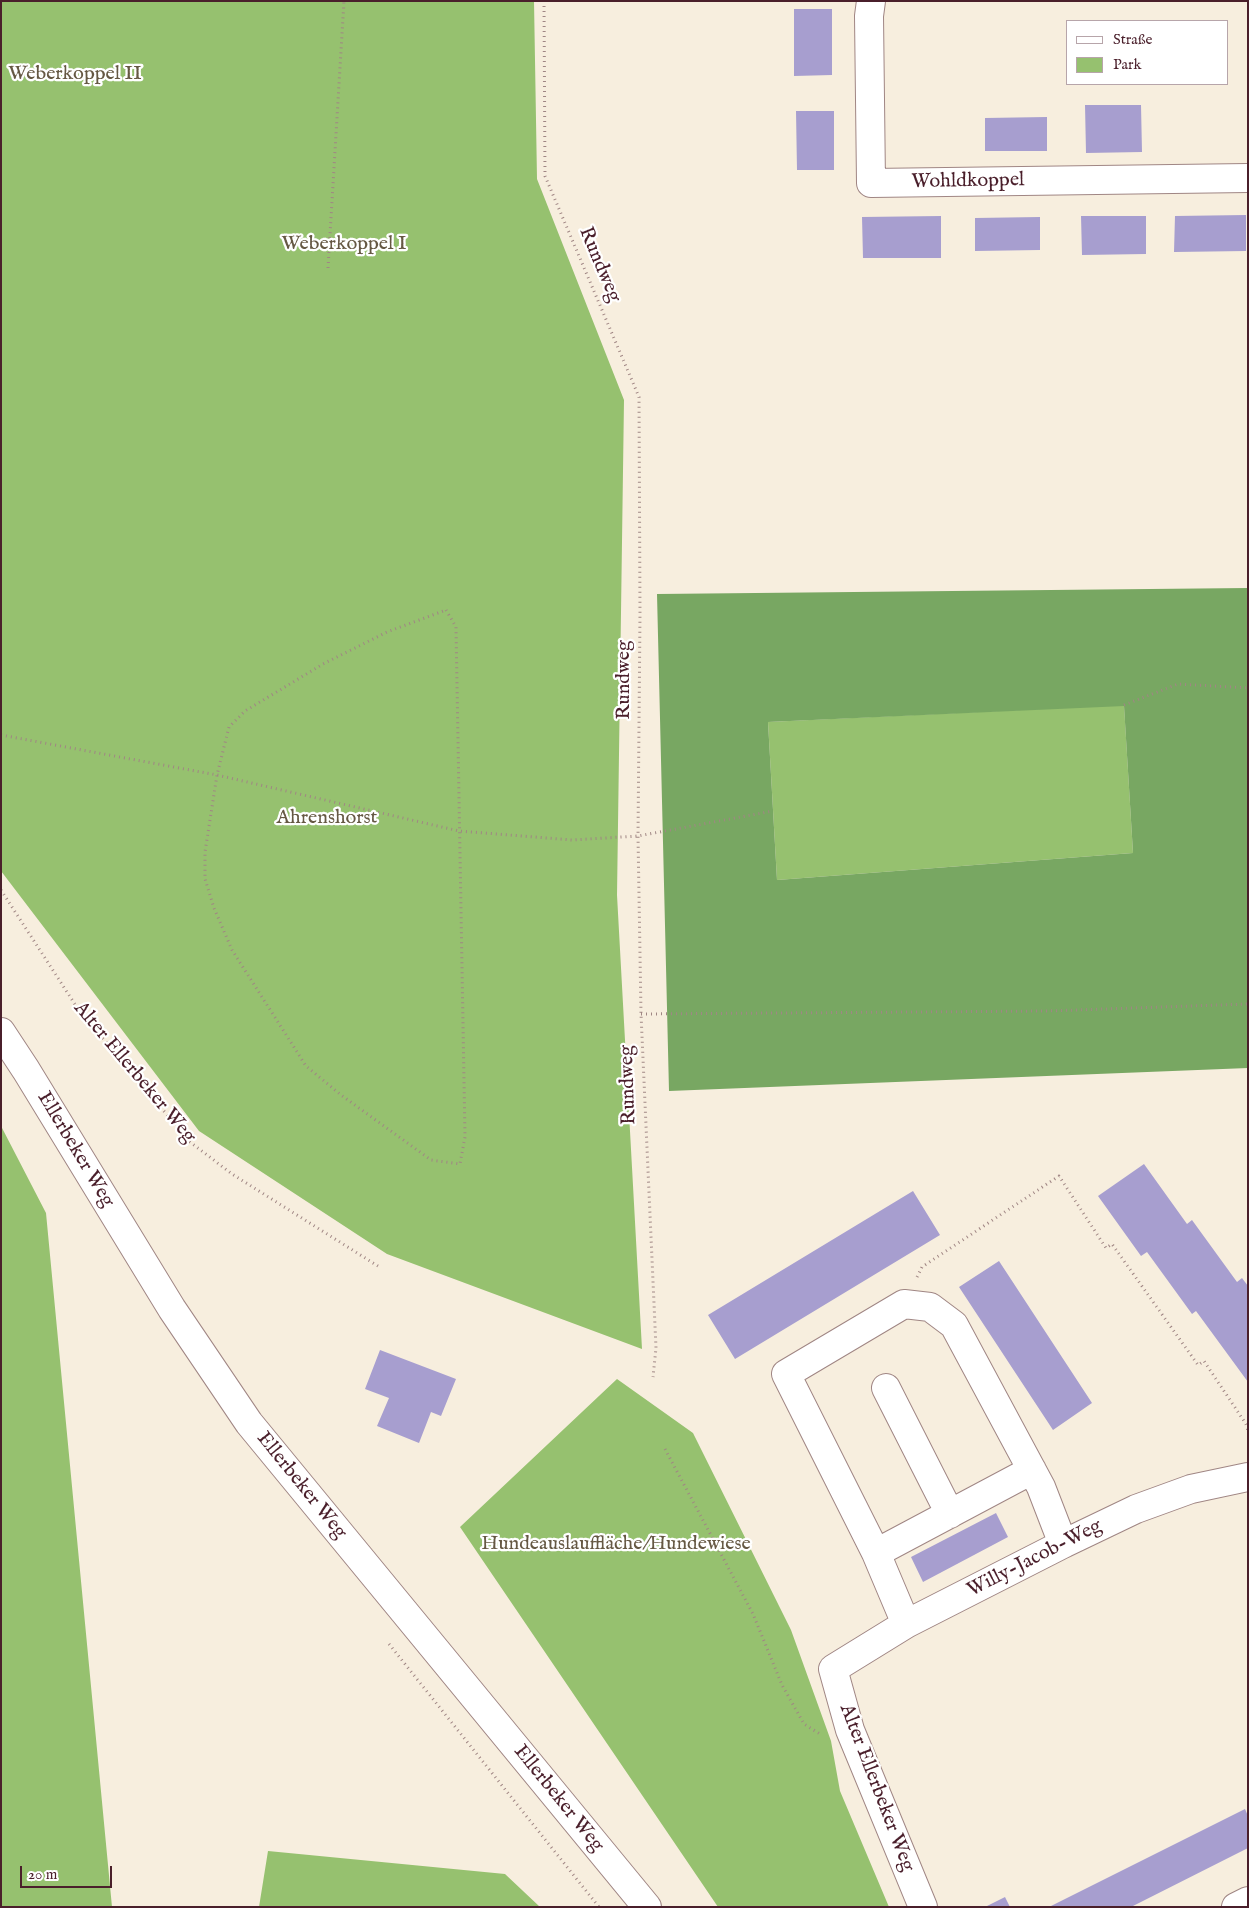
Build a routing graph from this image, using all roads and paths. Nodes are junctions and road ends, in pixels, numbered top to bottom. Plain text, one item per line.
1 (344, 1) edge
2 (544, 1) edge
3 (870, 1) edge
4 (1248, 178) edge
5 (328, 268) dead end
6 (1248, 688) edge
7 (1124, 705) dead end
8 (1, 735) edge
9 (217, 775) junction
10 (773, 811) dead end
11 (459, 831) junction
12 (638, 836) junction
13 (1, 890) edge
14 (1248, 1004) edge
15 (641, 1014) junction
16 (1, 1032) edge
17 (381, 1268) dead end
18 (904, 1304) junction
19 (653, 1377) dead end
20 (886, 1388) dead end
21 (1248, 1431) edge
22 (665, 1449) dead end
23 (1032, 1470) junction
24 (1248, 1477) edge
25 (950, 1514) junction
26 (1063, 1544) junction
27 (876, 1553) junction
28 (906, 1624) junction
29 (833, 1669) joint
30 (850, 1730) junction
31 (1248, 1901) edge
32 (647, 1907) edge
33 (922, 1907) edge
34 (1236, 1907) edge

1 - 5 path
2 - 12 path, Rundweg
3 - 4 street, Wohldkoppel
6 - 7 path
8 - 9 path
9 - 11 path
9 - 11 path
9 - 11 path
10 - 12 path
11 - 12 path
12 - 15 path, Rundweg
13 - 17 path, Alter Ellerbeker Weg
14 - 15 path
15 - 19 path, Rundweg
16 - 32 street, Ellerbeker Weg
18 - 21 path
18 - 23 street
18 - 27 street
20 - 25 street
22 - 30 path
23 - 25 street
23 - 26 street
24 - 26 street, Willy-Jacob-Weg
25 - 27 street
26 - 28 street, Willy-Jacob-Weg
27 - 28 street
28 - 29 street, Willy-Jacob-Weg
29 - 30 street, Alter Ellerbeker Weg
30 - 33 street, Alter Ellerbeker Weg
31 - 34 street

